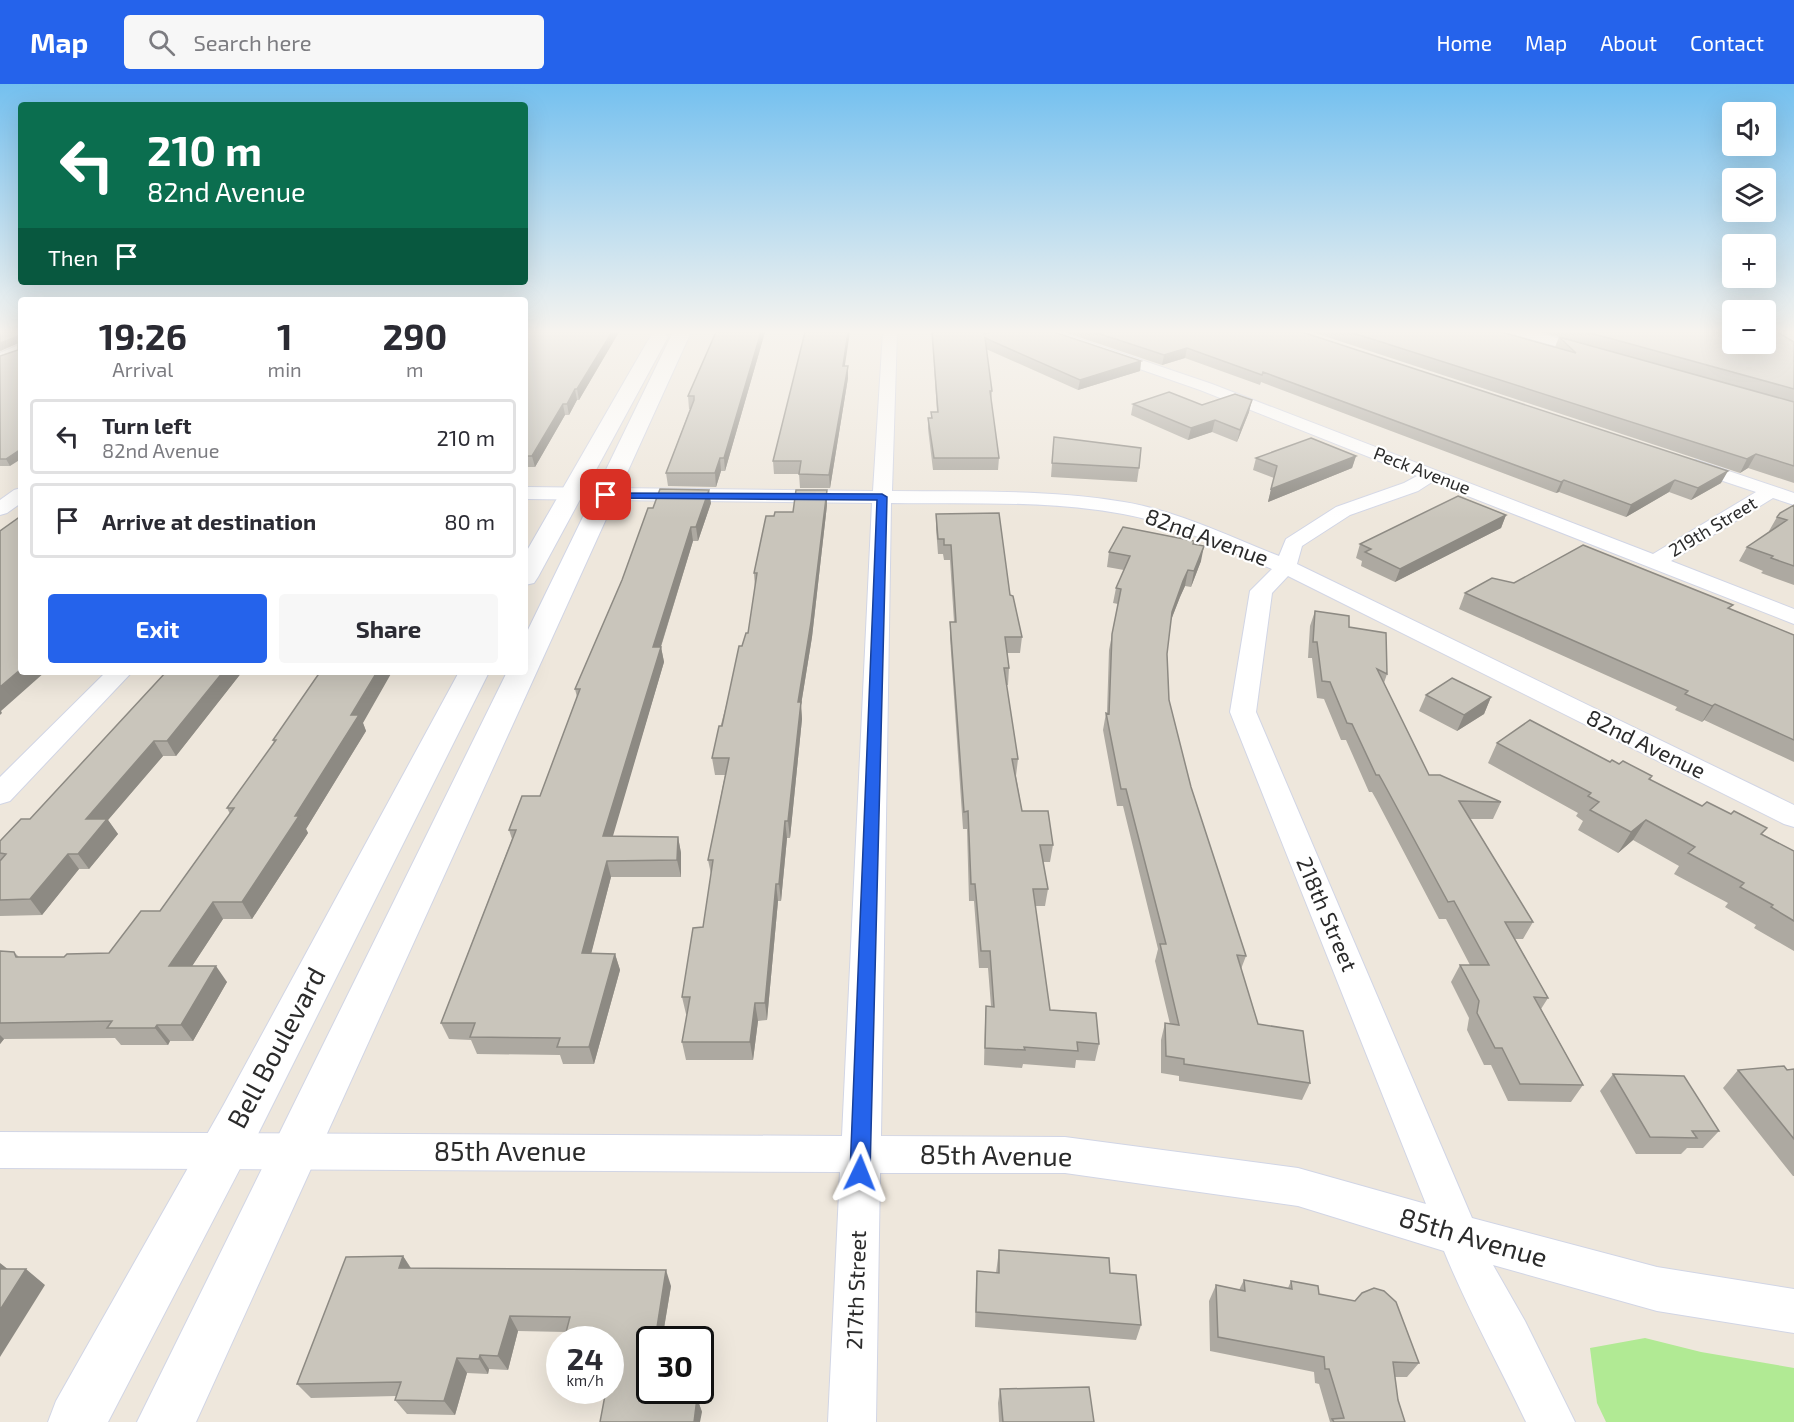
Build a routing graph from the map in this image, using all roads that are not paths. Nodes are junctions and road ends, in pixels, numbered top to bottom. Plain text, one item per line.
1 (627, 394) edge
2 (653, 394) edge
3 (887, 394) edge
4 (1225, 394) edge
5 (1671, 458) edge
6 (1431, 475) junction
7 (0, 491) edge
8 (1771, 491) junction
9 (18, 493) edge
10 (528, 493) edge
11 (570, 494) junction
12 (18, 495) edge
13 (606, 495) junction
14 (882, 497) junction
15 (1794, 499) edge
16 (0, 509) edge
17 (1655, 562) junction
18 (1286, 567) junction
19 (528, 571) edge
20 (1794, 617) edge
21 (528, 660) edge
22 (117, 675) edge
23 (472, 675) edge
24 (521, 675) edge
25 (0, 794) edge
26 (1794, 817) edge
27 (0, 1150) edge
28 (222, 1151) junction
29 (293, 1152) junction
30 (861, 1154) junction
31 (1460, 1235) junction
32 (1794, 1311) edge
33 (78, 1422) edge
34 (166, 1422) edge
35 (852, 1422) edge
36 (1551, 1422) edge

1 - 11 street
2 - 13 street
3 - 14 street, 217th Street
4 - 6 street, Peck Avenue
5 - 8 street
6 - 17 street, Peck Avenue
6 - 18 street, 218th Street
7 - 9 street
8 - 15 street
8 - 17 street, 219th Street
10 - 11 street, 82nd Avenue
11 - 13 street, 82nd Avenue
11 - 19 street
12 - 16 street
13 - 14 street, 82nd Avenue
13 - 21 street
14 - 18 street, 82nd Avenue
14 - 30 street, 217th Street
17 - 20 street, Peck Avenue
18 - 26 street, 82nd Avenue
18 - 31 street, 218th Street
22 - 25 street
23 - 28 street, Bell Boulevard
24 - 29 street
27 - 28 street, 85th Avenue
28 - 29 street, 85th Avenue
28 - 33 street, Bell Boulevard
29 - 30 street, 85th Avenue
29 - 34 street
30 - 31 street, 85th Avenue
30 - 35 street, 217th Street
31 - 32 street, 85th Avenue
31 - 36 street, 218th Street

